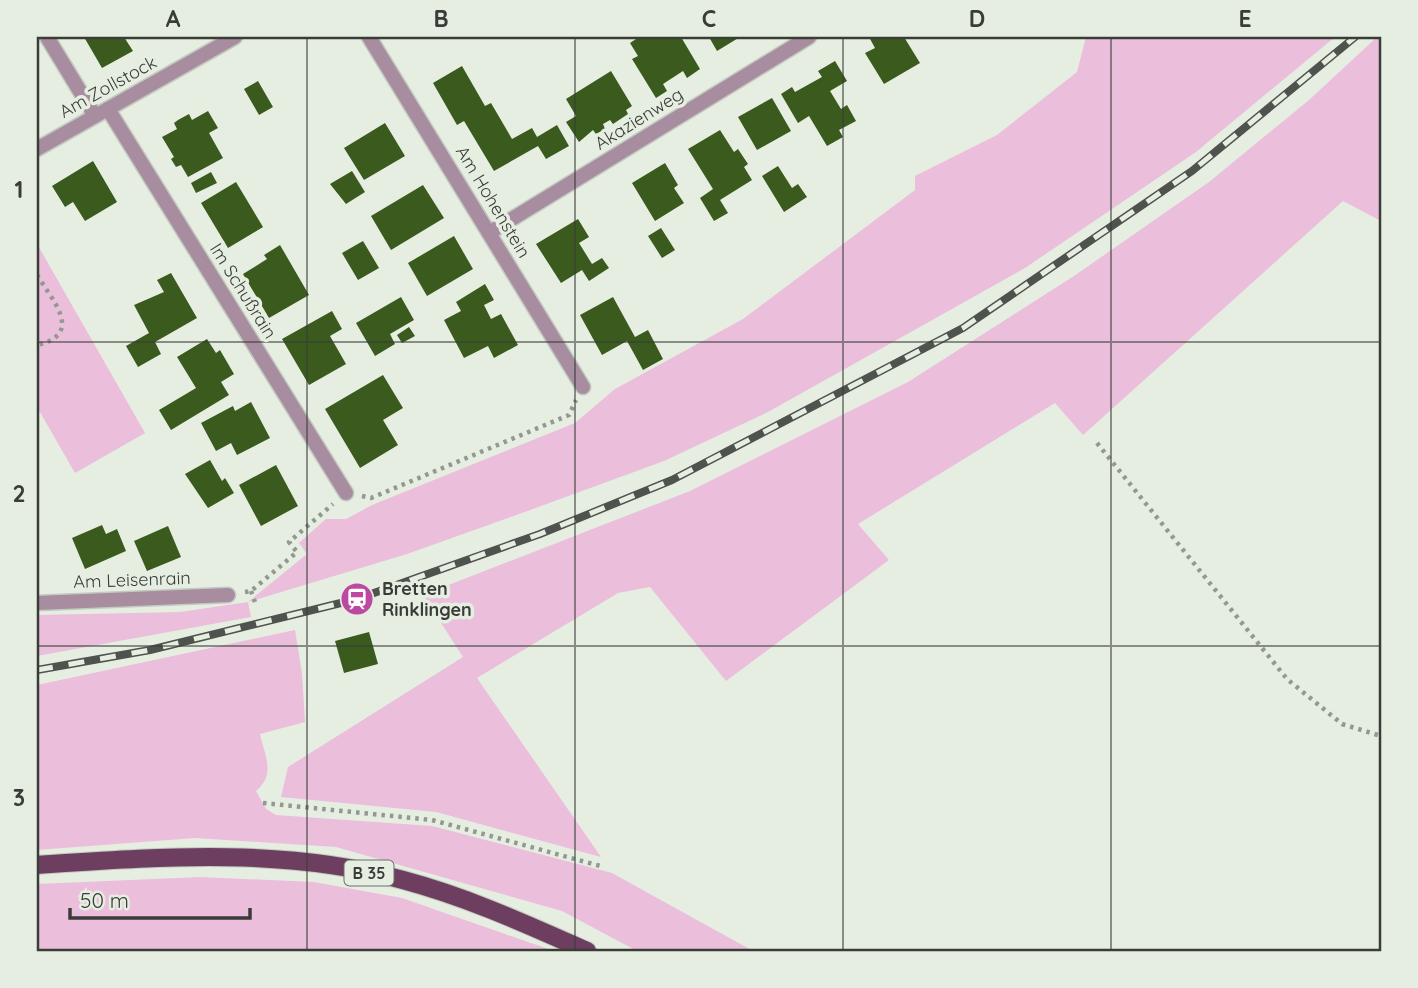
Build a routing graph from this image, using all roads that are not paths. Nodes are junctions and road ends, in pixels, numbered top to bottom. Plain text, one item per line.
1 (47, 37) edge
2 (235, 37) edge
3 (369, 37) edge
4 (809, 37) edge
5 (108, 109) junction
6 (94, 116) junction
7 (37, 149) edge
8 (489, 233) junction
9 (583, 387) road end
10 (346, 493) road end
11 (228, 595) dead end
12 (37, 603) edge
13 (37, 865) edge
14 (587, 951) edge

1 - 6 street
2 - 5 street, Am Zollstock
3 - 8 street, Am Hohenstein
4 - 8 street, Akazienweg
5 - 6 street, Am Zollstock
5 - 10 street, Im Schußrain
6 - 7 street, Am Zollstock
8 - 9 street, Am Hohenstein
11 - 12 street, Am Leisenrain
13 - 14 main road, B 35

